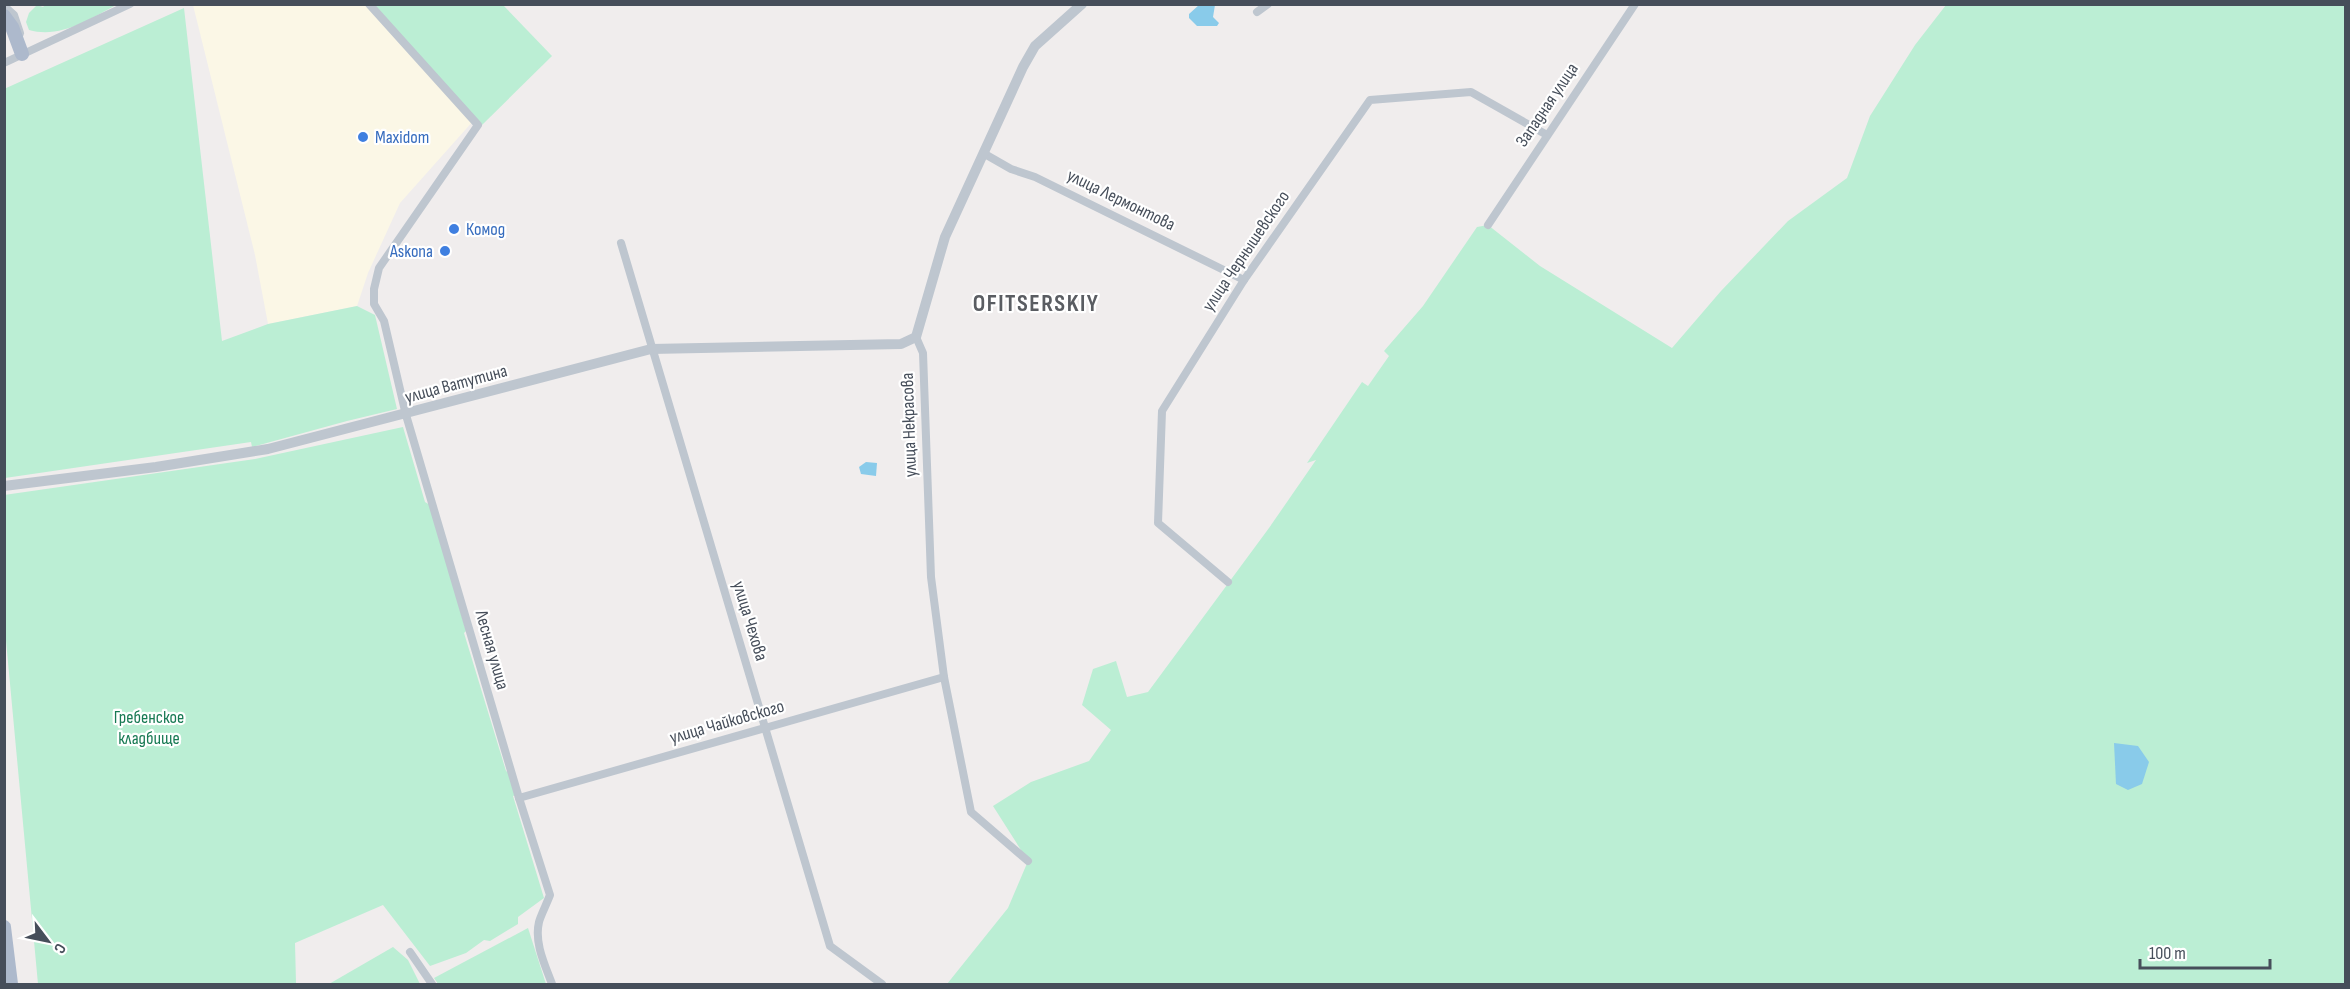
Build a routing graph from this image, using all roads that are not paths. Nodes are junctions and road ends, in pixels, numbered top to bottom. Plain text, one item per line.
1 (130, 4) edge
2 (369, 4) edge
3 (1082, 4) edge
4 (1268, 4) edge
5 (1635, 4) edge
6 (4, 6) edge
7 (1257, 12) dead end
8 (4, 16) edge
9 (22, 54) junction
10 (4, 63) edge
11 (1547, 135) junction
12 (983, 153) junction
13 (1488, 225) dead end
14 (621, 243) dead end
15 (1244, 280) junction
16 (916, 337) junction
17 (651, 349) junction
18 (406, 415) junction
19 (4, 486) edge
20 (1228, 582) dead end
21 (944, 677) junction
22 (765, 729) junction
23 (519, 798) junction
24 (1028, 861) dead end
25 (4, 927) edge
26 (410, 952) dead end
27 (11, 984) edge
28 (432, 984) edge
29 (552, 984) edge
30 (882, 984) edge

1 - 9 street
2 - 18 street, Лесная улица
3 - 12 street
4 - 7 street
5 - 11 street, Западная улица
6 - 9 street
8 - 9 main road
9 - 10 street
11 - 13 street, Западная улица
11 - 15 street, улица Чернышевского
12 - 15 street, улица Лермонтова
12 - 16 street
14 - 17 street, улица Чехова
15 - 20 street, улица Чернышевского
16 - 17 street, улица Ватутина
16 - 21 street, улица Некрасова
17 - 18 street, улица Ватутина
17 - 22 street, улица Чехова
18 - 19 street, улица Ватутина
18 - 23 street, Лесная улица
21 - 22 street, улица Чайковского
21 - 24 street, улица Некрасова
22 - 23 street, улица Чайковского
22 - 30 street, улица Чехова
23 - 29 street, Лесная улица
25 - 27 main road
26 - 28 street

